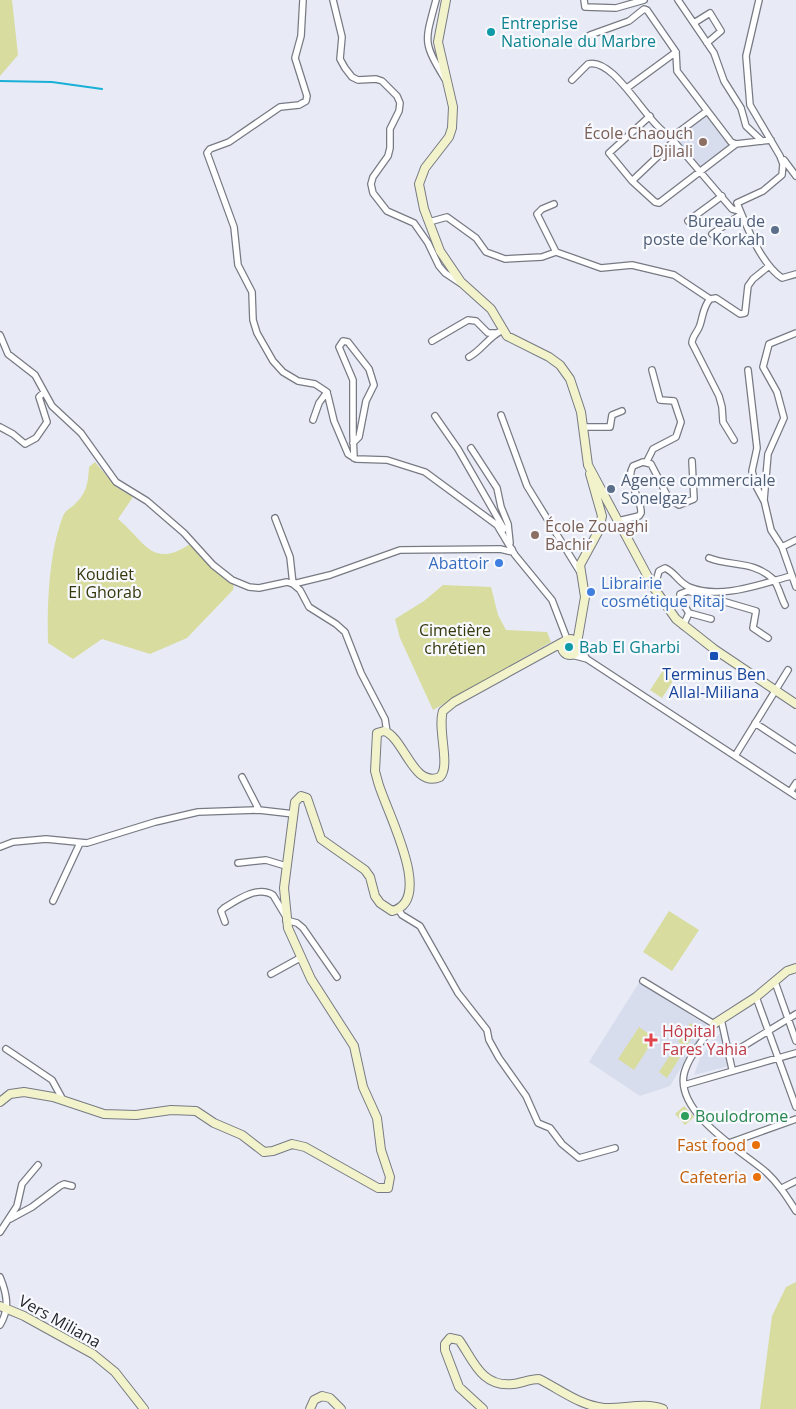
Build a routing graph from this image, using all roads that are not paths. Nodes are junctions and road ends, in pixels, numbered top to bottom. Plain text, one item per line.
1 (303, 0) edge
2 (333, 0) edge
3 (436, 0) edge
4 (446, 0) edge
5 (584, 0) edge
6 (614, 0) edge
7 (644, 0) edge
8 (678, 0) edge
9 (759, 0) edge
10 (616, 8) junction
11 (694, 23) junction
12 (590, 35) dead end
13 (707, 42) junction
14 (676, 52) junction
15 (572, 80) dead end
16 (450, 87) junction
17 (627, 88) junction
18 (707, 111) junction
19 (650, 116) junction
20 (669, 136) junction
21 (771, 140) junction
22 (762, 141) junction
23 (674, 142) junction
24 (736, 144) junction
25 (775, 148) junction
26 (700, 171) junction
27 (796, 176) edge
28 (632, 181) junction
29 (722, 196) junction
30 (554, 204) dead end
31 (740, 213) junction
32 (688, 221) dead end
33 (429, 222) junction
34 (712, 234) dead end
35 (556, 252) junction
36 (769, 266) junction
37 (796, 274) edge
38 (465, 286) junction
39 (710, 299) junction
40 (503, 330) junction
41 (495, 333) junction
42 (796, 333) edge
43 (0, 335) edge
44 (432, 341) dead end
45 (469, 357) dead end
46 (652, 370) dead end
47 (748, 370) dead end
48 (44, 392) junction
49 (327, 392) junction
50 (622, 411) dead end
51 (501, 415) dead end
52 (435, 416) dead end
53 (313, 420) dead end
54 (0, 427) edge
55 (583, 427) junction
56 (734, 440) dead end
57 (353, 443) junction
58 (472, 448) dead end
59 (354, 458) junction
60 (647, 461) junction
61 (692, 461) dead end
62 (588, 464) junction
63 (764, 501) junction
64 (275, 518) dead end
65 (618, 521) junction
66 (796, 540) edge
67 (510, 543) junction
68 (782, 547) junction
69 (513, 552) junction
70 (709, 558) dead end
71 (580, 572) junction
72 (791, 576) junction
73 (774, 580) junction
74 (293, 584) junction
75 (796, 587) edge
76 (654, 588) junction
77 (785, 604) dead end
78 (689, 613) junction
79 (583, 615) junction
80 (711, 619) dead end
81 (683, 626) junction
82 (768, 638) dead end
83 (567, 640) junction
84 (578, 644) junction
85 (542, 654) junction
86 (570, 654) junction
87 (587, 659) junction
88 (788, 670) dead end
89 (776, 691) junction
90 (796, 704) edge
91 (755, 723) junction
92 (387, 732) junction
93 (796, 750) edge
94 (735, 756) junction
95 (242, 777) dead end
96 (796, 783) edge
97 (790, 792) junction
98 (796, 796) edge
99 (259, 810) junction
100 (294, 814) junction
101 (80, 843) junction
102 (0, 847) edge
103 (238, 863) dead end
104 (286, 866) junction
105 (53, 901) dead end
106 (398, 909) junction
107 (286, 918) junction
108 (225, 922) dead end
109 (300, 958) junction
110 (796, 968) edge
111 (271, 974) dead end
112 (337, 977) dead end
113 (643, 981) dead end
114 (775, 982) junction
115 (756, 997) junction
116 (796, 1014) edge
117 (721, 1019) junction
118 (788, 1019) junction
119 (714, 1024) junction
120 (768, 1031) junction
121 (796, 1041) edge
122 (6, 1049) dead end
123 (796, 1053) edge
124 (729, 1055) junction
125 (778, 1058) junction
126 (732, 1069) junction
127 (684, 1085) junction
128 (63, 1100) junction
129 (0, 1102) edge
130 (796, 1107) edge
131 (796, 1120) edge
132 (729, 1143) junction
133 (615, 1148) dead end
134 (38, 1166) dead end
135 (796, 1181) edge
136 (72, 1186) dead end
137 (782, 1188) junction
138 (796, 1211) edge
139 (8, 1220) junction
140 (0, 1232) edge
141 (0, 1277) edge
142 (3, 1307) edge
143 (0, 1325) edge
144 (144, 1409) edge
145 (310, 1409) edge
146 (341, 1409) edge
147 (483, 1409) edge
148 (663, 1409) edge

1 - 49 street
2 - 38 street
3 - 16 street
4 - 16 main road
5 - 10 street
6 - 10 street
7 - 10 street
8 - 11 street
9 - 21 street
11 - 13 street
11 - 13 street
12 - 14 street
13 - 22 street
14 - 17 street
14 - 18 street
15 - 17 street
16 - 33 main road
17 - 19 street
18 - 20 street
18 - 24 street
19 - 20 street
19 - 28 street
20 - 23 street
21 - 22 street
21 - 25 street
22 - 24 street
23 - 26 street
23 - 28 street
24 - 26 street
25 - 27 street
25 - 31 street
26 - 28 street
26 - 29 street
29 - 31 street
29 - 32 street
30 - 35 street
31 - 34 street
31 - 36 street
33 - 35 street
33 - 38 main road
35 - 39 street
36 - 37 street
36 - 39 street
38 - 40 main road
39 - 56 street
40 - 41 street
40 - 55 main road
41 - 44 street
41 - 45 street
42 - 63 street
43 - 48 street
46 - 60 street
47 - 63 street
48 - 54 street
48 - 74 street
49 - 53 street
49 - 59 street
50 - 55 street
51 - 71 street
52 - 67 street
55 - 62 main road
57 - 57 street
57 - 59 street
58 - 67 street
59 - 69 street
60 - 61 street
60 - 65 street
62 - 65 main road
62 - 71 main road
63 - 68 street
64 - 74 street
65 - 76 main road
66 - 68 street
67 - 69 street
68 - 72 street
69 - 74 street
69 - 83 street
70 - 73 street
71 - 79 main road
72 - 73 street
72 - 75 street
73 - 76 street
73 - 77 street
74 - 92 street
76 - 81 main road
78 - 80 street
78 - 81 street
78 - 82 street
79 - 83 main road
79 - 84 main road
81 - 89 main road
83 - 84 main road
83 - 85 main road
83 - 86 main road
84 - 86 main road
84 - 87 street
85 - 86 main road
85 - 92 main road
86 - 87 street
87 - 94 street
88 - 89 street
89 - 90 main road
89 - 91 street
91 - 93 street
91 - 94 street
92 - 106 main road
94 - 97 street
95 - 99 street
96 - 97 street
97 - 98 street
99 - 100 street
99 - 101 street
100 - 104 main road
100 - 106 main road
101 - 102 street
101 - 105 street
103 - 104 street
104 - 107 main road
106 - 133 street
107 - 108 street
107 - 109 main road
107 - 112 street
109 - 111 street
109 - 128 main road
110 - 114 main road
113 - 119 street
114 - 115 main road
114 - 118 street
115 - 117 main road
115 - 120 street
116 - 118 street
117 - 119 main road
117 - 124 street
118 - 120 street
118 - 121 street
119 - 127 street
120 - 124 street
120 - 125 street
122 - 128 street
123 - 125 street
124 - 126 street
125 - 126 street
125 - 130 street
126 - 127 street
127 - 132 street
128 - 129 main road
131 - 132 street
132 - 137 street
134 - 139 street
135 - 137 street
136 - 139 street
137 - 138 street
139 - 140 street
141 - 142 street
142 - 143 street
142 - 144 main road, Vers Miliana
145 - 146 main road
147 - 148 main road

